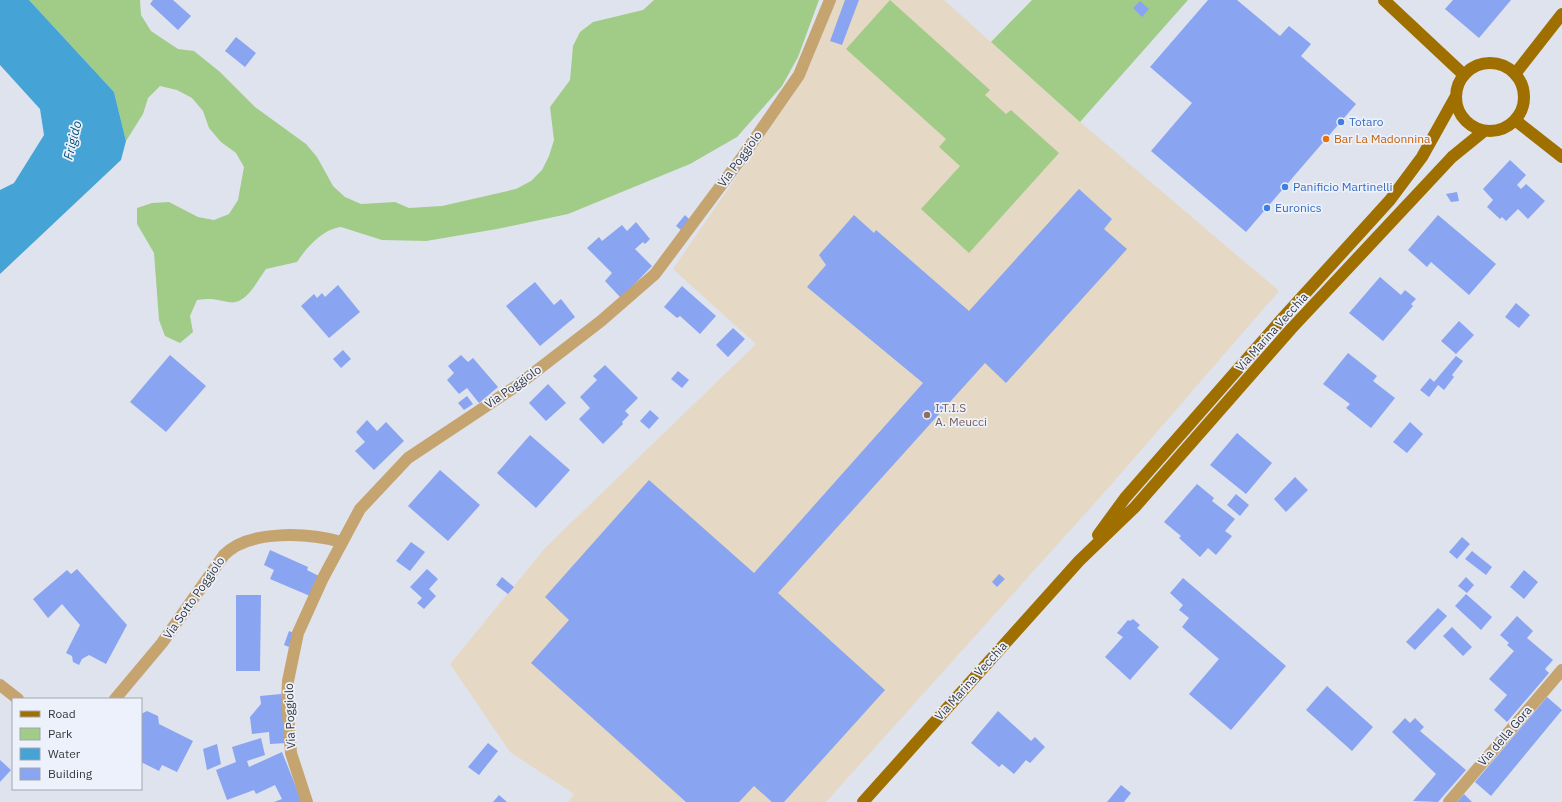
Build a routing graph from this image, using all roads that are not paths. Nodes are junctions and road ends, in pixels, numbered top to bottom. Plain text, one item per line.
1 (830, 0) edge
2 (1384, 0) edge
3 (1562, 14) edge
4 (1515, 74) junction
5 (1464, 75) junction
6 (1456, 96) junction
7 (1515, 120) junction
8 (1484, 130) junction
9 (1562, 157) edge
10 (342, 542) junction
11 (1079, 561) junction
12 (1562, 670) edge
13 (0, 685) edge
14 (17, 698) edge
15 (116, 698) edge
16 (307, 802) edge
17 (863, 802) edge
18 (1449, 802) edge

1 - 10 street, Via Poggiolo
2 - 5 main road
3 - 4 main road
4 - 5 main road
4 - 7 main road
5 - 6 main road
6 - 8 main road
6 - 11 main road, Via Marina Vecchia
7 - 8 main road
7 - 9 main road
8 - 11 main road, Via Marina Vecchia
10 - 15 street, Via Sotto Poggiolo
10 - 16 street, Via Poggiolo
11 - 17 main road, Via Marina Vecchia
12 - 18 street, Via della Gora
13 - 14 street

